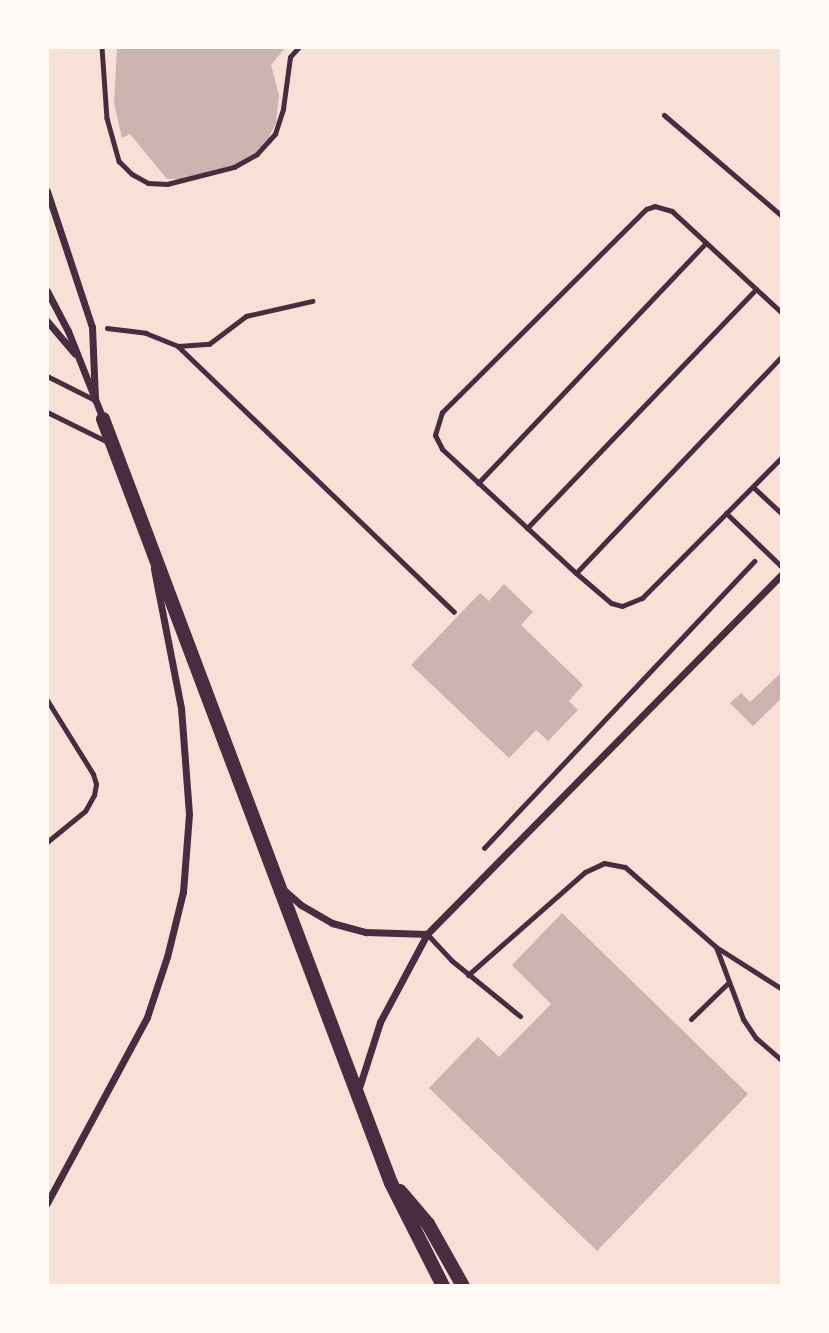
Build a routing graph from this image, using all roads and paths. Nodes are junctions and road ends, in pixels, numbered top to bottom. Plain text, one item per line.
1 (102, 47) edge
2 (299, 47) edge
3 (664, 115) dead end
4 (47, 191) edge
5 (782, 216) edge
6 (706, 243) junction
7 (756, 289) junction
8 (47, 291) edge
9 (312, 301) dead end
10 (782, 313) edge
11 (47, 321) edge
12 (92, 327) junction
13 (178, 346) junction
14 (782, 356) edge
15 (80, 359) junction
16 (47, 376) edge
17 (95, 400) junction
18 (47, 412) edge
19 (103, 419) joint
20 (113, 444) junction
21 (782, 457) edge
22 (478, 483) junction
23 (753, 487) junction
24 (726, 513) junction
25 (782, 514) edge
26 (527, 528) junction
27 (148, 541) junction
28 (764, 550) junction
29 (782, 567) edge
30 (576, 573) junction
31 (782, 574) edge
32 (454, 612) dead end
33 (47, 700) edge
34 (47, 842) edge
35 (474, 858) dead end
36 (275, 881) junction
37 (427, 933) junction
38 (716, 947) junction
39 (468, 975) junction
40 (729, 982) junction
41 (782, 989) edge
42 (520, 1016) dead end
43 (691, 1019) dead end
44 (782, 1061) edge
45 (358, 1092) junction
46 (391, 1183) junction
47 (47, 1203) edge
48 (443, 1286) edge
49 (463, 1286) edge

1 - 2 path
3 - 5 lane
4 - 12 street
6 - 7 lane
6 - 22 lane
6 - 22 lane
7 - 10 lane
7 - 26 lane
8 - 15 street
9 - 13 path
11 - 15 street
12 - 13 path
12 - 17 street
13 - 32 path
14 - 30 lane
15 - 17 street
16 - 17 lane
17 - 19 street
18 - 20 lane
19 - 20 main road
20 - 27 main road
21 - 23 lane
22 - 26 lane
23 - 24 lane
23 - 25 lane
24 - 28 lane
24 - 30 lane
26 - 30 lane
27 - 36 main road
27 - 47 street
28 - 29 lane
28 - 35 path
31 - 37 street
33 - 34 lane
36 - 37 street
36 - 45 main road
37 - 39 lane
37 - 45 street
38 - 39 lane
38 - 40 lane
38 - 41 lane
39 - 42 lane
40 - 43 lane
40 - 44 lane
45 - 46 main road
46 - 48 main road
46 - 49 main road

